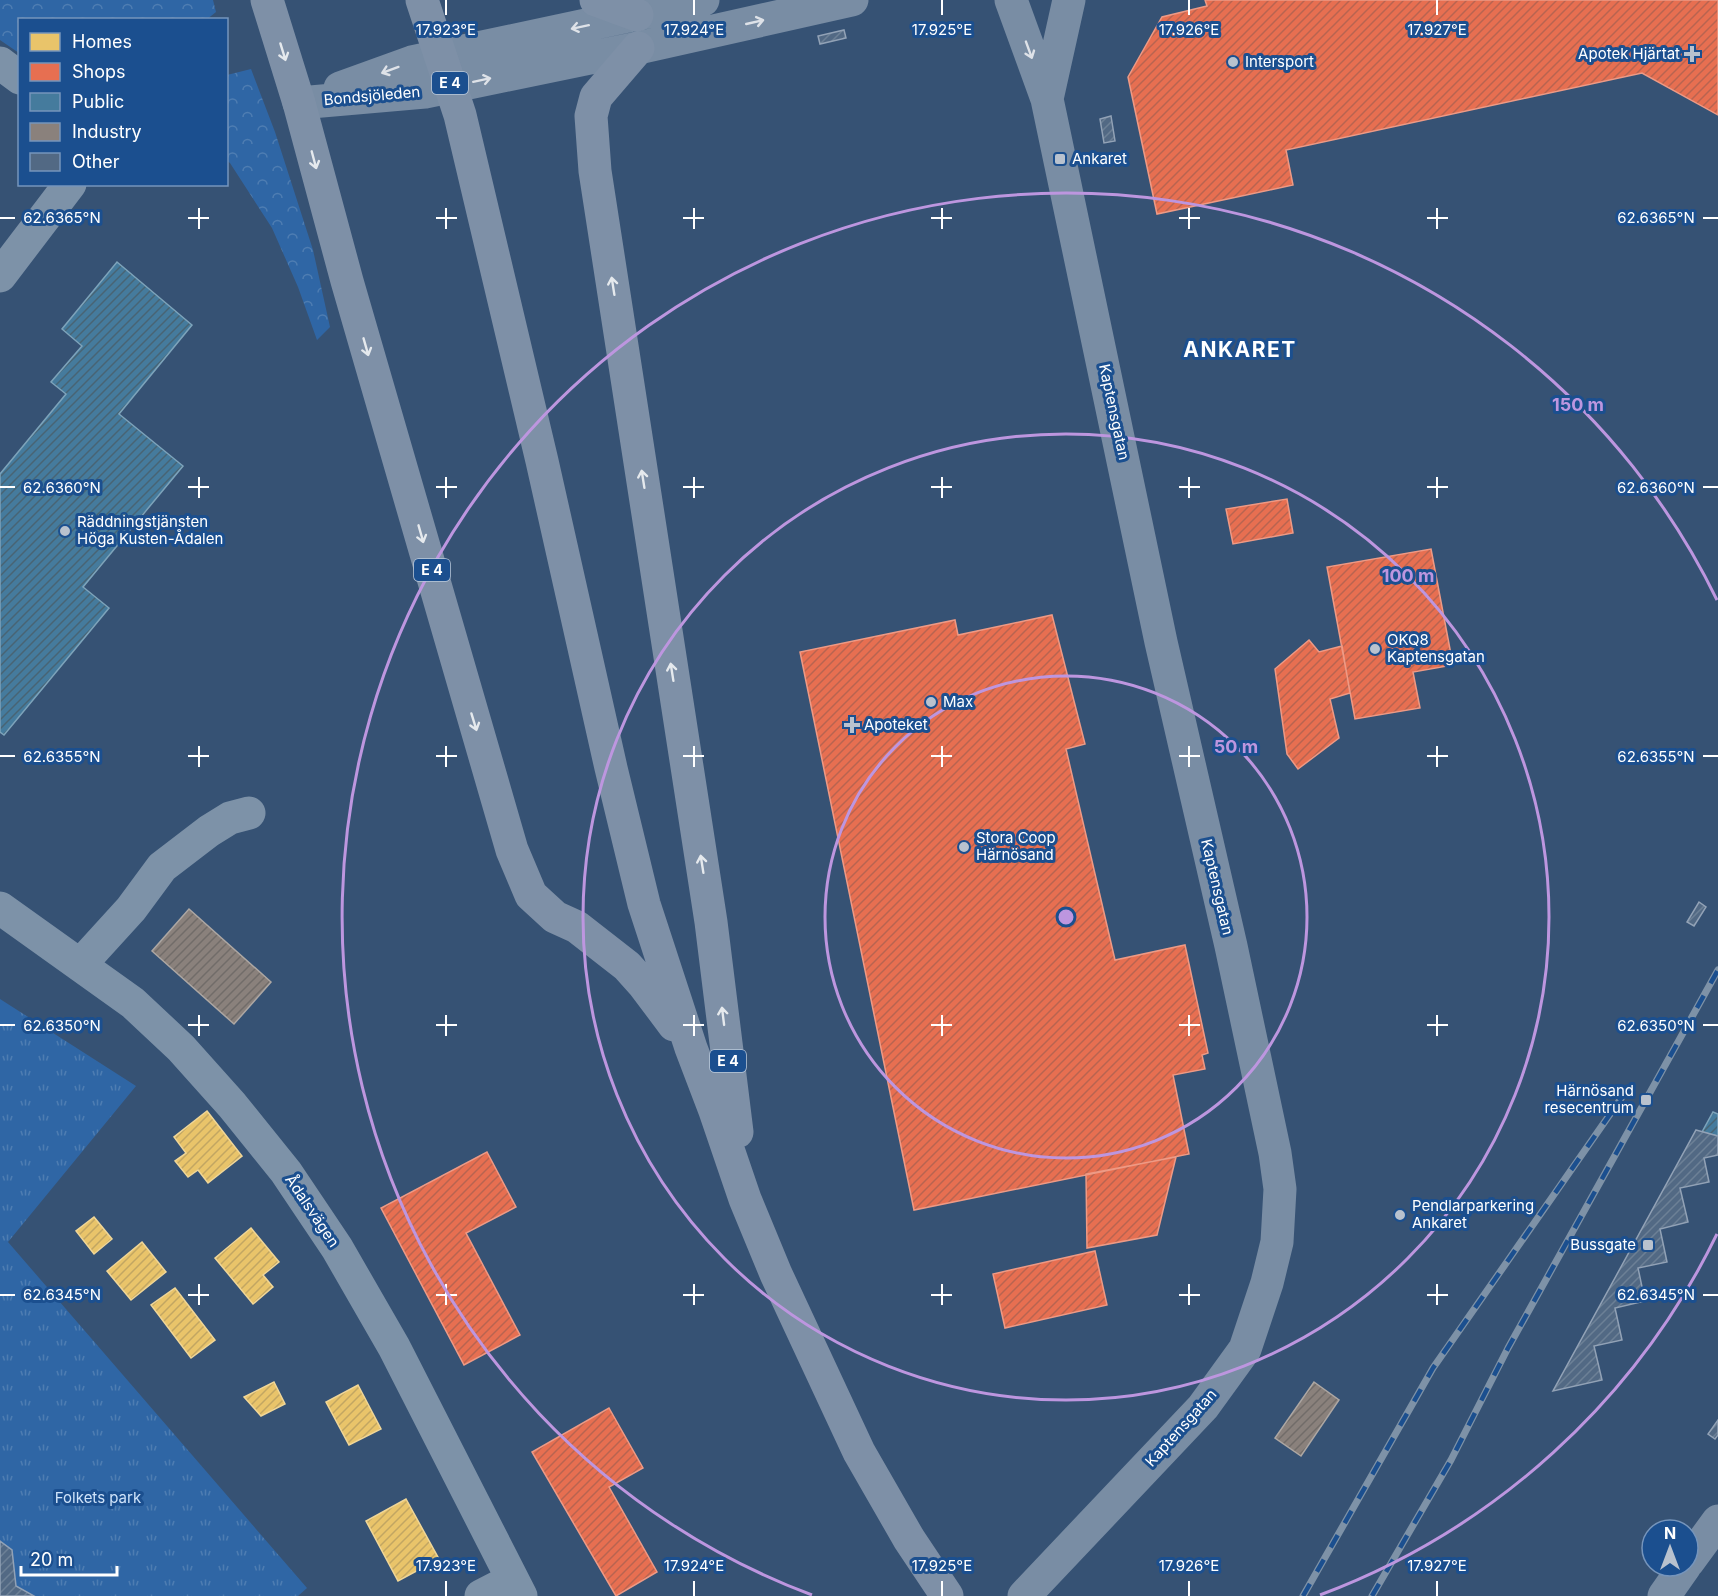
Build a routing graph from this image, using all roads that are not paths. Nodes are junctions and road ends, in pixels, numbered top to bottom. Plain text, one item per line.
1 (267, 0) edge
2 (422, 0) edge
3 (596, 0) edge
4 (703, 0) edge
5 (852, 0) edge
6 (1011, 0) edge
7 (1069, 0) edge
8 (637, 15) junction
9 (639, 48) junction
10 (0, 63) edge
11 (18, 76) edge
12 (1047, 99) junction
13 (299, 103) junction
14 (68, 186) edge
15 (0, 276) edge
16 (249, 813) dead end
17 (0, 908) edge
18 (80, 965) junction
19 (691, 1048) junction
20 (745, 1199) junction
21 (1718, 1521) edge
22 (1700, 1546) edge
23 (1677, 1578) edge
24 (517, 1588) edge
25 (942, 1589) edge
26 (481, 1596) edge
27 (1024, 1596) edge
28 (1664, 1596) edge

1 -> 13 highway, E 4
2 - 19 highway, E 4
3 - 8 highway
4 - 8 main road, Bondsjöleden
9 -> 5 main road, Bondsjöleden
6 -> 12 main road, Kaptensgatan
7 - 12 main road, Kaptensgatan
8 -> 13 main road, Bondsjöleden
13 -> 9 main road, Bondsjöleden
20 -> 9 highway, E 4
10 - 11 street
12 - 27 main road, Kaptensgatan
13 -> 19 highway, E 4
14 - 15 street
16 - 18 street
17 - 18 street, Ådalsvägen
18 - 24 street, Ådalsvägen
19 - 20 highway, E 4
20 - 25 highway, E 4
21 - 22 main road
23 - 28 main road
24 - 26 street

